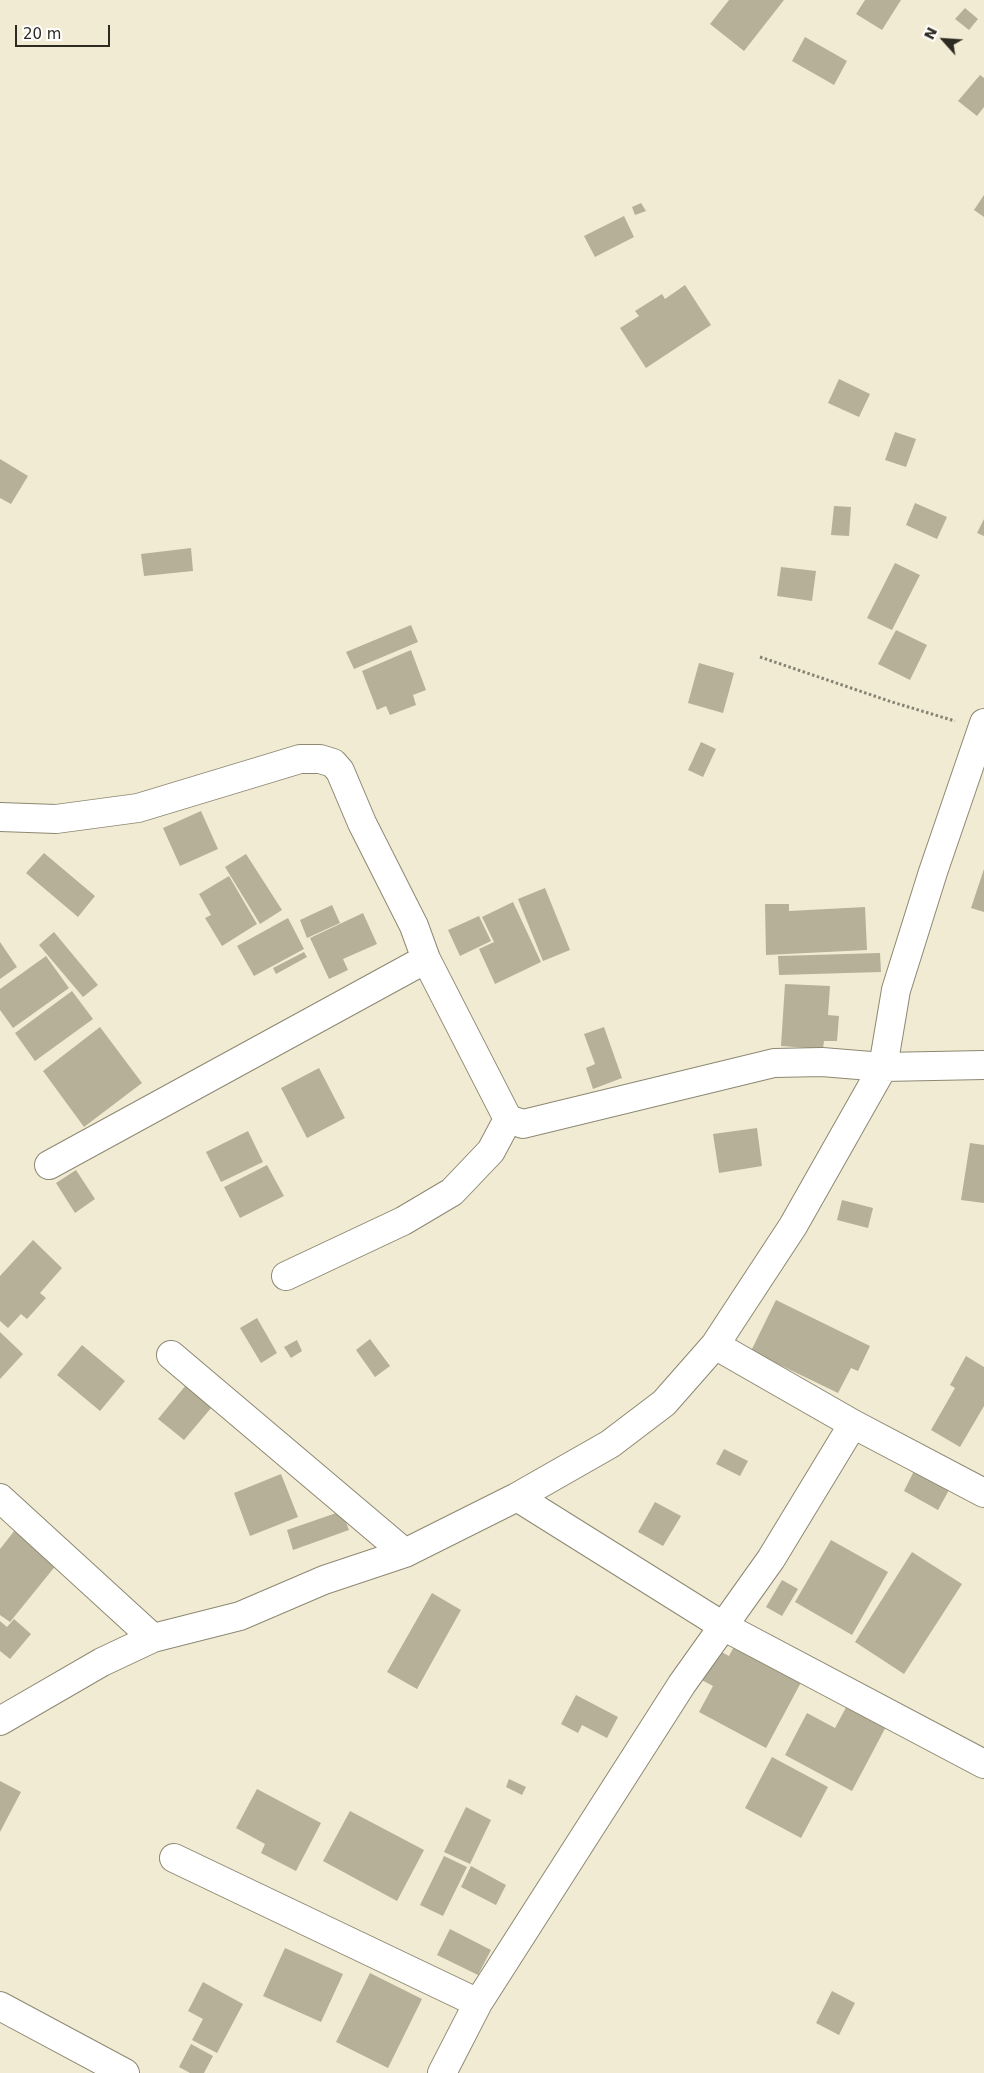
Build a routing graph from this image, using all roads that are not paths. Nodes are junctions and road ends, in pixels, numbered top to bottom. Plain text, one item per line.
1 (983, 726) edge
2 (0, 817) edge
3 (426, 959) junction
4 (984, 1065) edge
5 (883, 1066) junction
6 (508, 1119) junction
7 (49, 1165) dead end
8 (286, 1276) dead end
9 (715, 1345) junction
10 (171, 1355) dead end
11 (853, 1424) junction
12 (984, 1493) edge
13 (517, 1497) junction
14 (0, 1498) edge
15 (405, 1552) junction
16 (723, 1626) junction
17 (153, 1638) junction
18 (0, 1722) edge
19 (984, 1764) edge
20 (174, 1858) dead end
21 (478, 2003) junction
22 (0, 2006) edge
23 (125, 2073) edge
24 (442, 2073) edge

1 - 5 street
2 - 3 street
3 - 6 street
3 - 7 street
4 - 5 street
5 - 6 street
5 - 9 street
6 - 8 street
9 - 11 street
9 - 13 street
10 - 15 street
11 - 12 street
11 - 16 street
13 - 15 street
13 - 16 street
14 - 17 street
15 - 17 street
16 - 19 street
16 - 21 street
17 - 18 street
20 - 21 street
21 - 24 street
22 - 23 street

